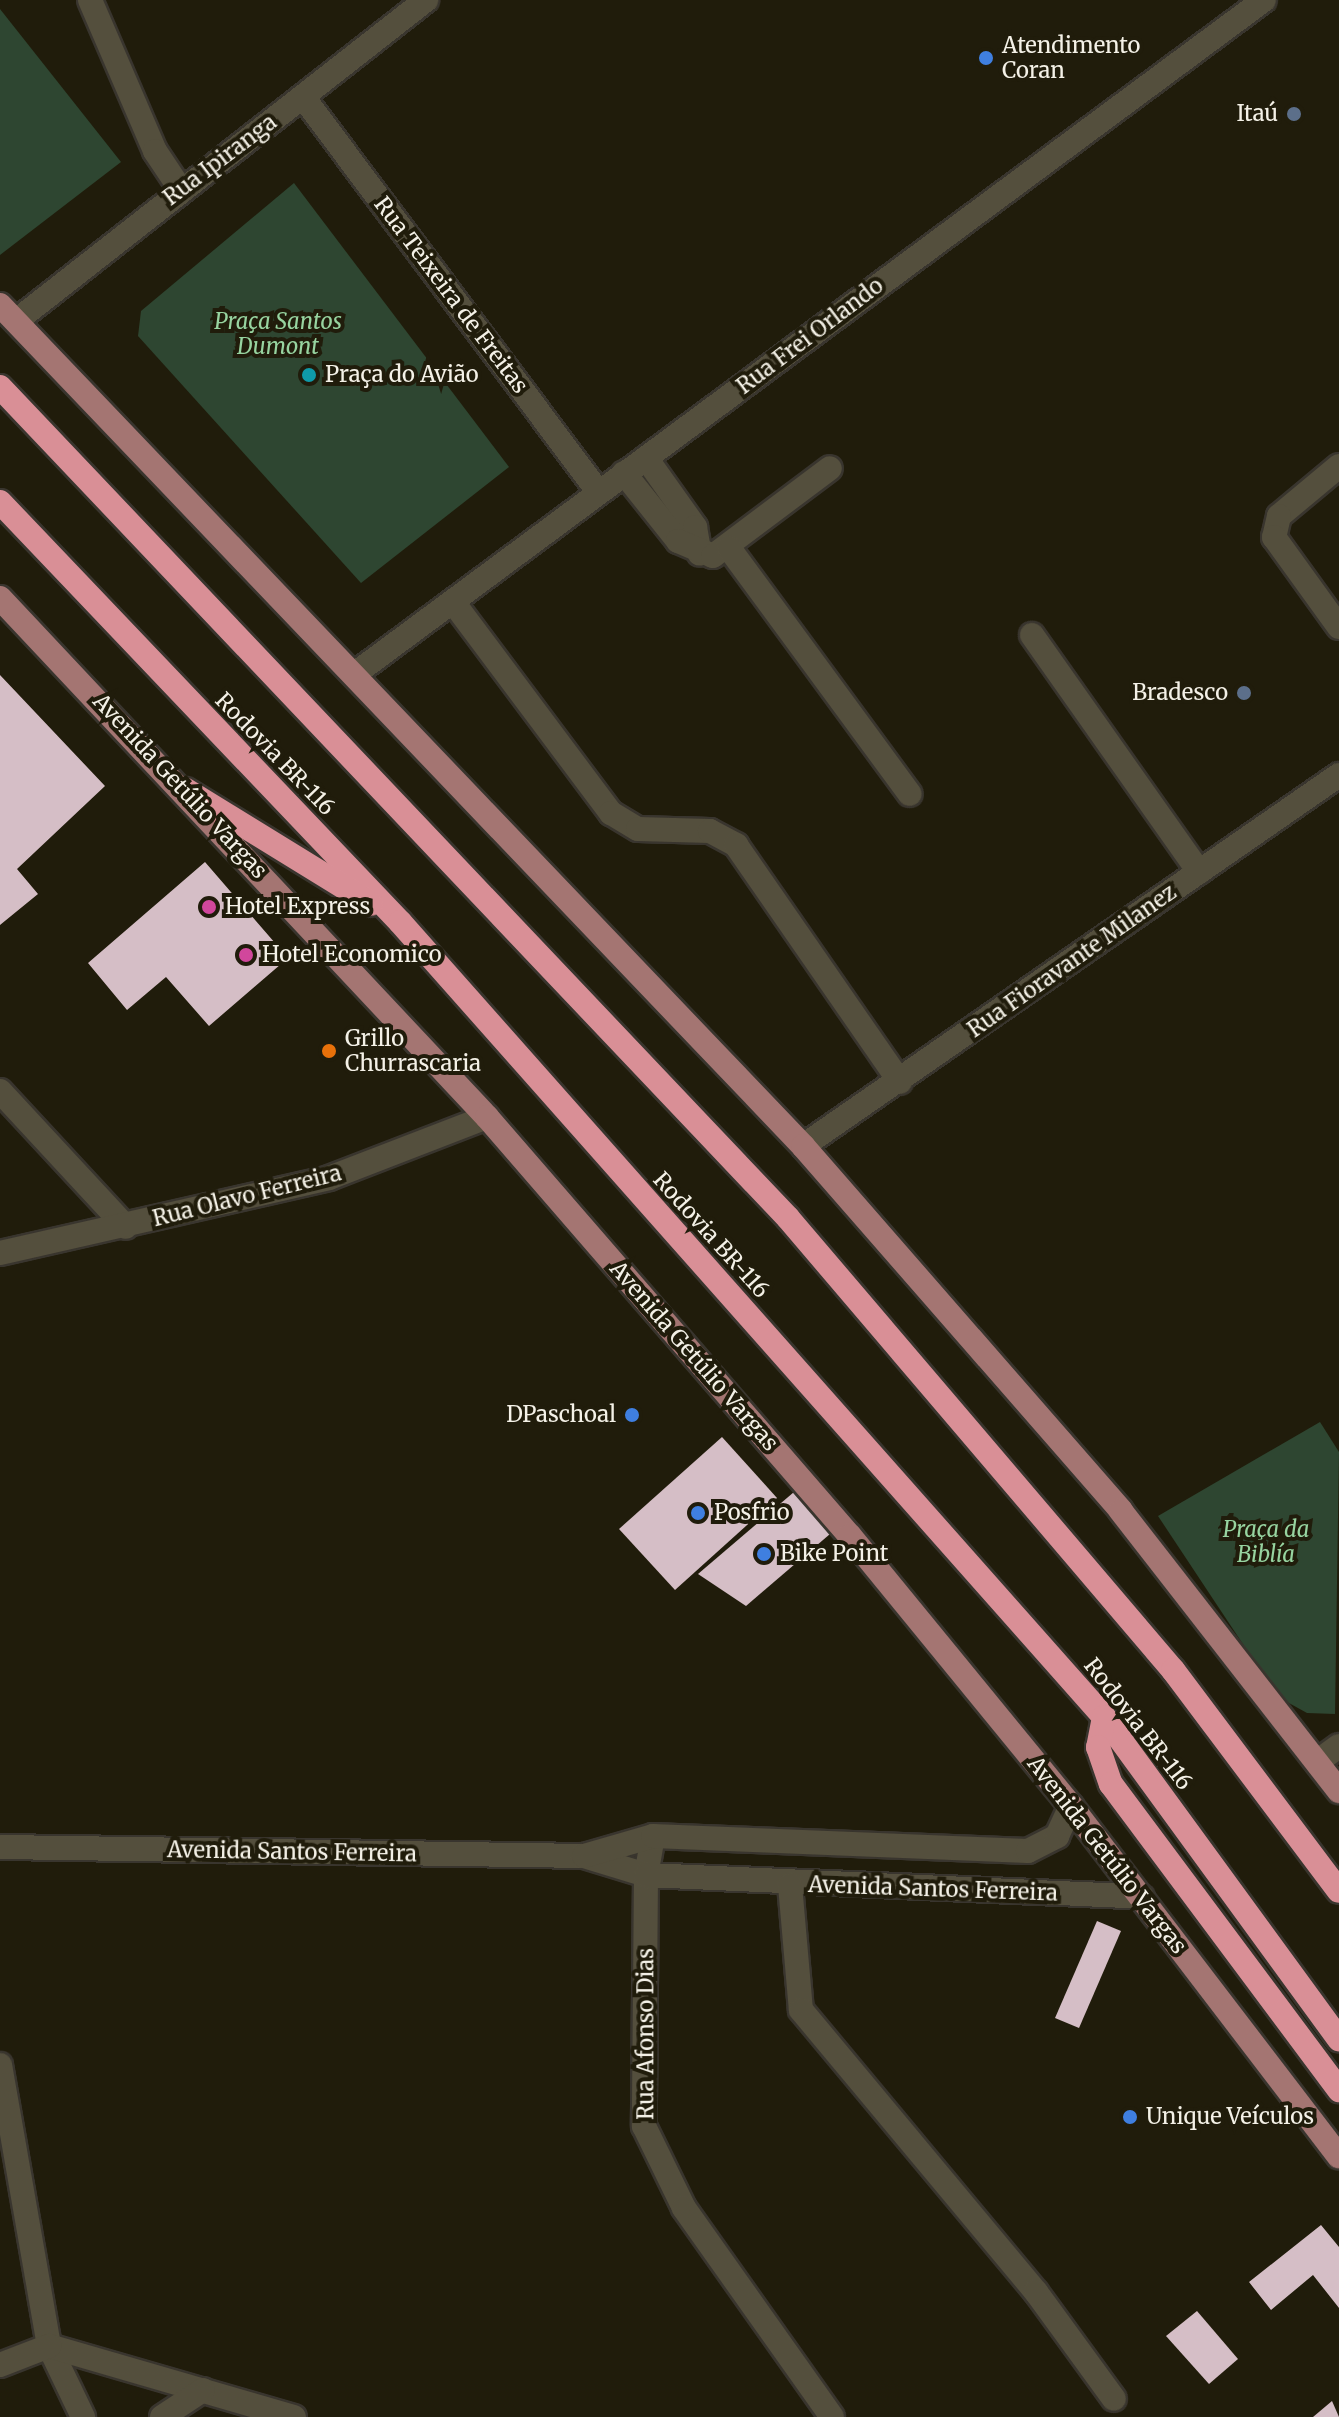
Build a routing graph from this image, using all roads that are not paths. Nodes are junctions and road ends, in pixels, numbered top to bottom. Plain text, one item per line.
1 (426, 0) edge
2 (1264, 0) edge
3 (92, 1) edge
4 (303, 97) junction
5 (181, 190) junction
6 (8, 313) edge
7 (0, 387) edge
8 (646, 458) junction
9 (1339, 466) edge
10 (830, 468) dead end
11 (624, 473) junction
12 (599, 493) junction
13 (0, 502) edge
14 (729, 548) junction
15 (700, 554) junction
16 (0, 598) edge
17 (453, 602) junction
18 (1339, 627) edge
19 (1032, 635) dead end
20 (356, 673) junction
21 (1339, 775) edge
22 (186, 790) junction
23 (910, 794) dead end
24 (1199, 872) junction
25 (400, 922) junction
26 (900, 1082) junction
27 (0, 1091) edge
28 (487, 1117) junction
29 (803, 1146) junction
30 (126, 1227) junction
31 (0, 1253) edge
32 (1104, 1717) junction
33 (1339, 1746) edge
34 (1317, 1762) junction
35 (1339, 1791) edge
36 (1071, 1806) junction
37 (653, 1836) junction
38 (0, 1847) edge
39 (584, 1856) junction
40 (646, 1875) junction
41 (790, 1885) junction
42 (1339, 1891) edge
43 (1142, 1897) junction
44 (1339, 2039) edge
45 (0, 2065) edge
46 (1339, 2090) edge
47 (1339, 2156) edge
48 (49, 2346) junction
49 (0, 2365) edge
50 (203, 2390) junction
51 (1114, 2399) dead end
52 (83, 2417) edge
53 (162, 2417) edge
54 (294, 2417) edge
55 (832, 2417) edge

1 - 4 street, Rua Ipiranga
2 - 8 street, Rua Frei Orlando
3 - 5 street
4 - 5 street, Rua Ipiranga
4 - 12 street, Rua Teixeira de Freitas
5 - 6 street, Rua Ipiranga
6 - 20 main road
7 - 42 highway
8 - 11 street, Rua Frei Orlando
8 - 15 street
9 - 18 street
10 - 14 street
11 - 12 street, Rua Frei Orlando
11 - 15 street
12 - 17 street, Rua Frei Orlando
13 - 25 highway, Rodovia BR-116
14 - 15 street
14 - 23 street
16 - 22 main road, Avenida Getúlio Vargas
17 - 20 street, Rua Frei Orlando
17 - 26 street
19 - 24 street
20 - 29 main road
21 - 24 street, Rua Fioravante Milanez
22 - 25 highway
22 - 28 main road, Avenida Getúlio Vargas
24 - 26 street, Rua Fioravante Milanez
25 - 32 highway, Rodovia BR-116
26 - 29 street, Rua Fioravante Milanez
27 - 30 street
28 - 30 street, Rua Olavo Ferreira
28 - 36 main road, Avenida Getúlio Vargas
29 - 34 main road
30 - 31 street, Rua Olavo Ferreira
32 - 44 highway, Rodovia BR-116
32 - 46 highway
33 - 34 street
34 - 35 main road
36 - 37 street, Avenida Santos Ferreira
36 - 43 main road, Avenida Getúlio Vargas
37 - 39 street, Avenida Santos Ferreira
37 - 40 street, Rua Afonso Dias
38 - 39 street, Avenida Santos Ferreira
39 - 40 street, Avenida Santos Ferreira
40 - 41 street, Avenida Santos Ferreira
40 - 55 street, Rua Afonso Dias
41 - 43 street, Avenida Santos Ferreira
41 - 51 street
43 - 47 main road, Avenida Getúlio Vargas
45 - 48 street
48 - 49 street
48 - 50 street
48 - 52 street
50 - 53 street
50 - 54 street

